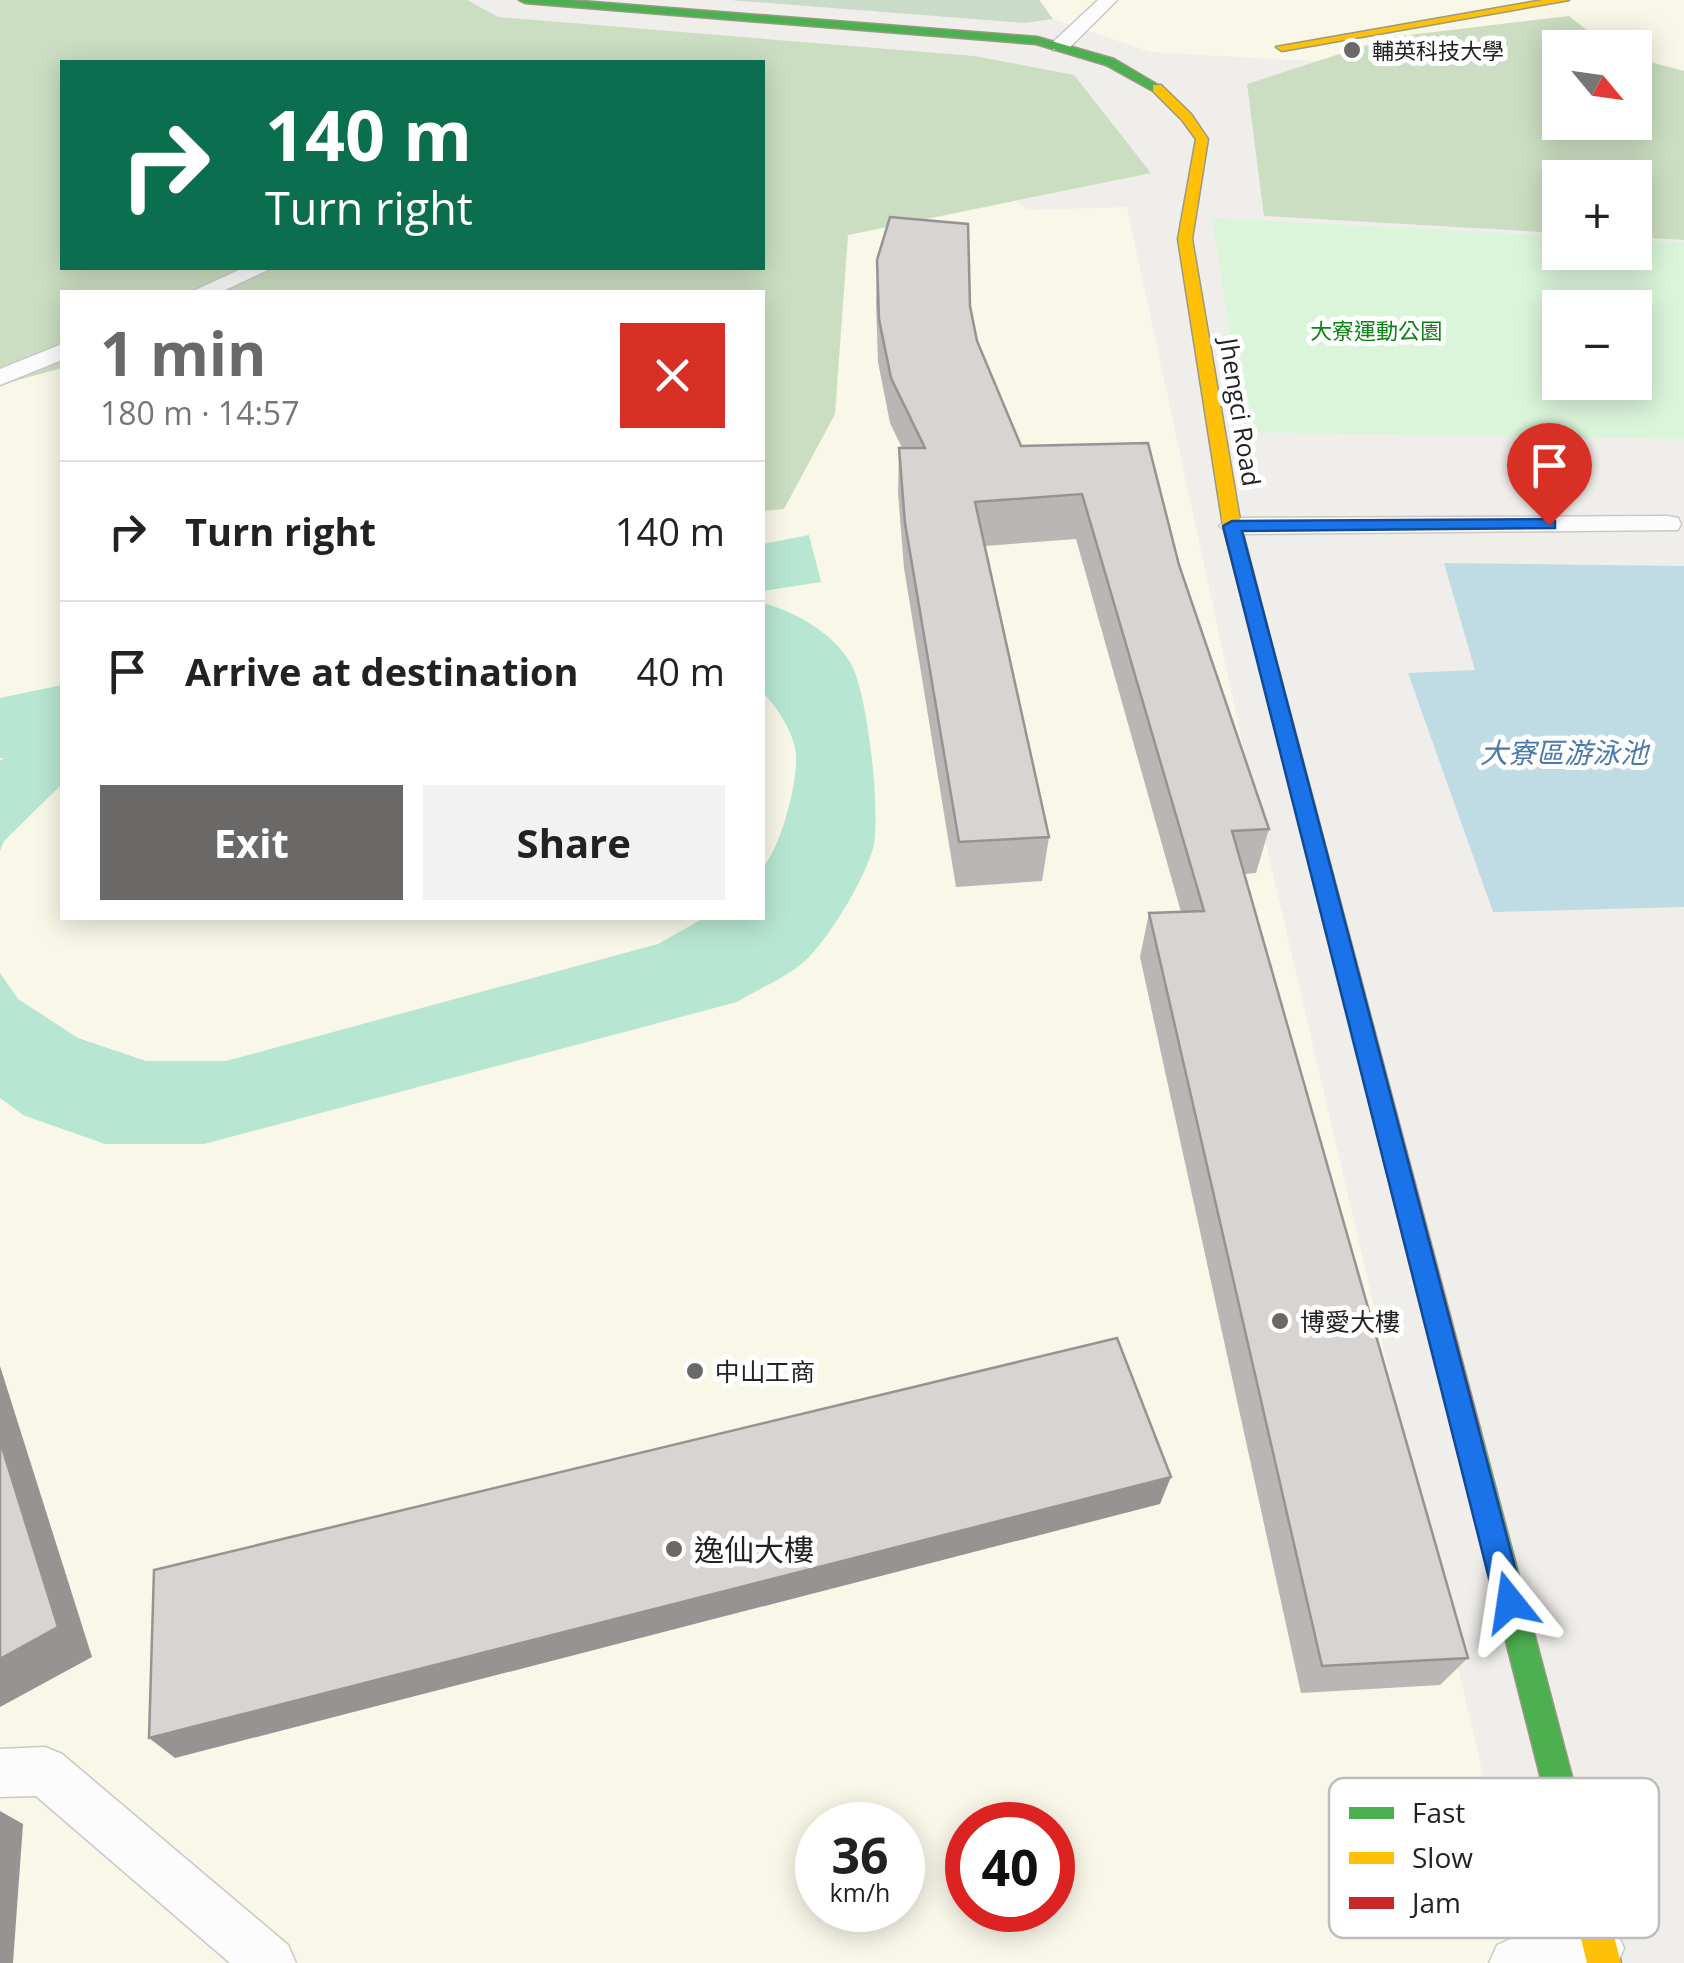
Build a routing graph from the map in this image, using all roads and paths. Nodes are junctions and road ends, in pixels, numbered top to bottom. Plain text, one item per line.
1 (525, 0) edge
2 (1108, 0) edge
3 (1564, 0) edge
4 (1060, 46) junction
5 (1282, 47) dead end
6 (256, 270) edge
7 (207, 290) edge
8 (60, 353) edge
9 (0, 378) edge
10 (1668, 524) dead end
11 (1232, 526) junction
12 (0, 1772) edge
13 (1555, 1778) edge
14 (1601, 1955) edge
15 (270, 1963) edge
16 (1514, 1963) edge

1 - 4 street, Jhengci Road
2 - 4 lane
3 - 5 street
4 - 11 street, Jhengci Road
6 - 7 lane
8 - 9 lane
10 - 11 lane
11 - 13 street, Jhengci Road
12 - 15 lane
14 - 16 lane

